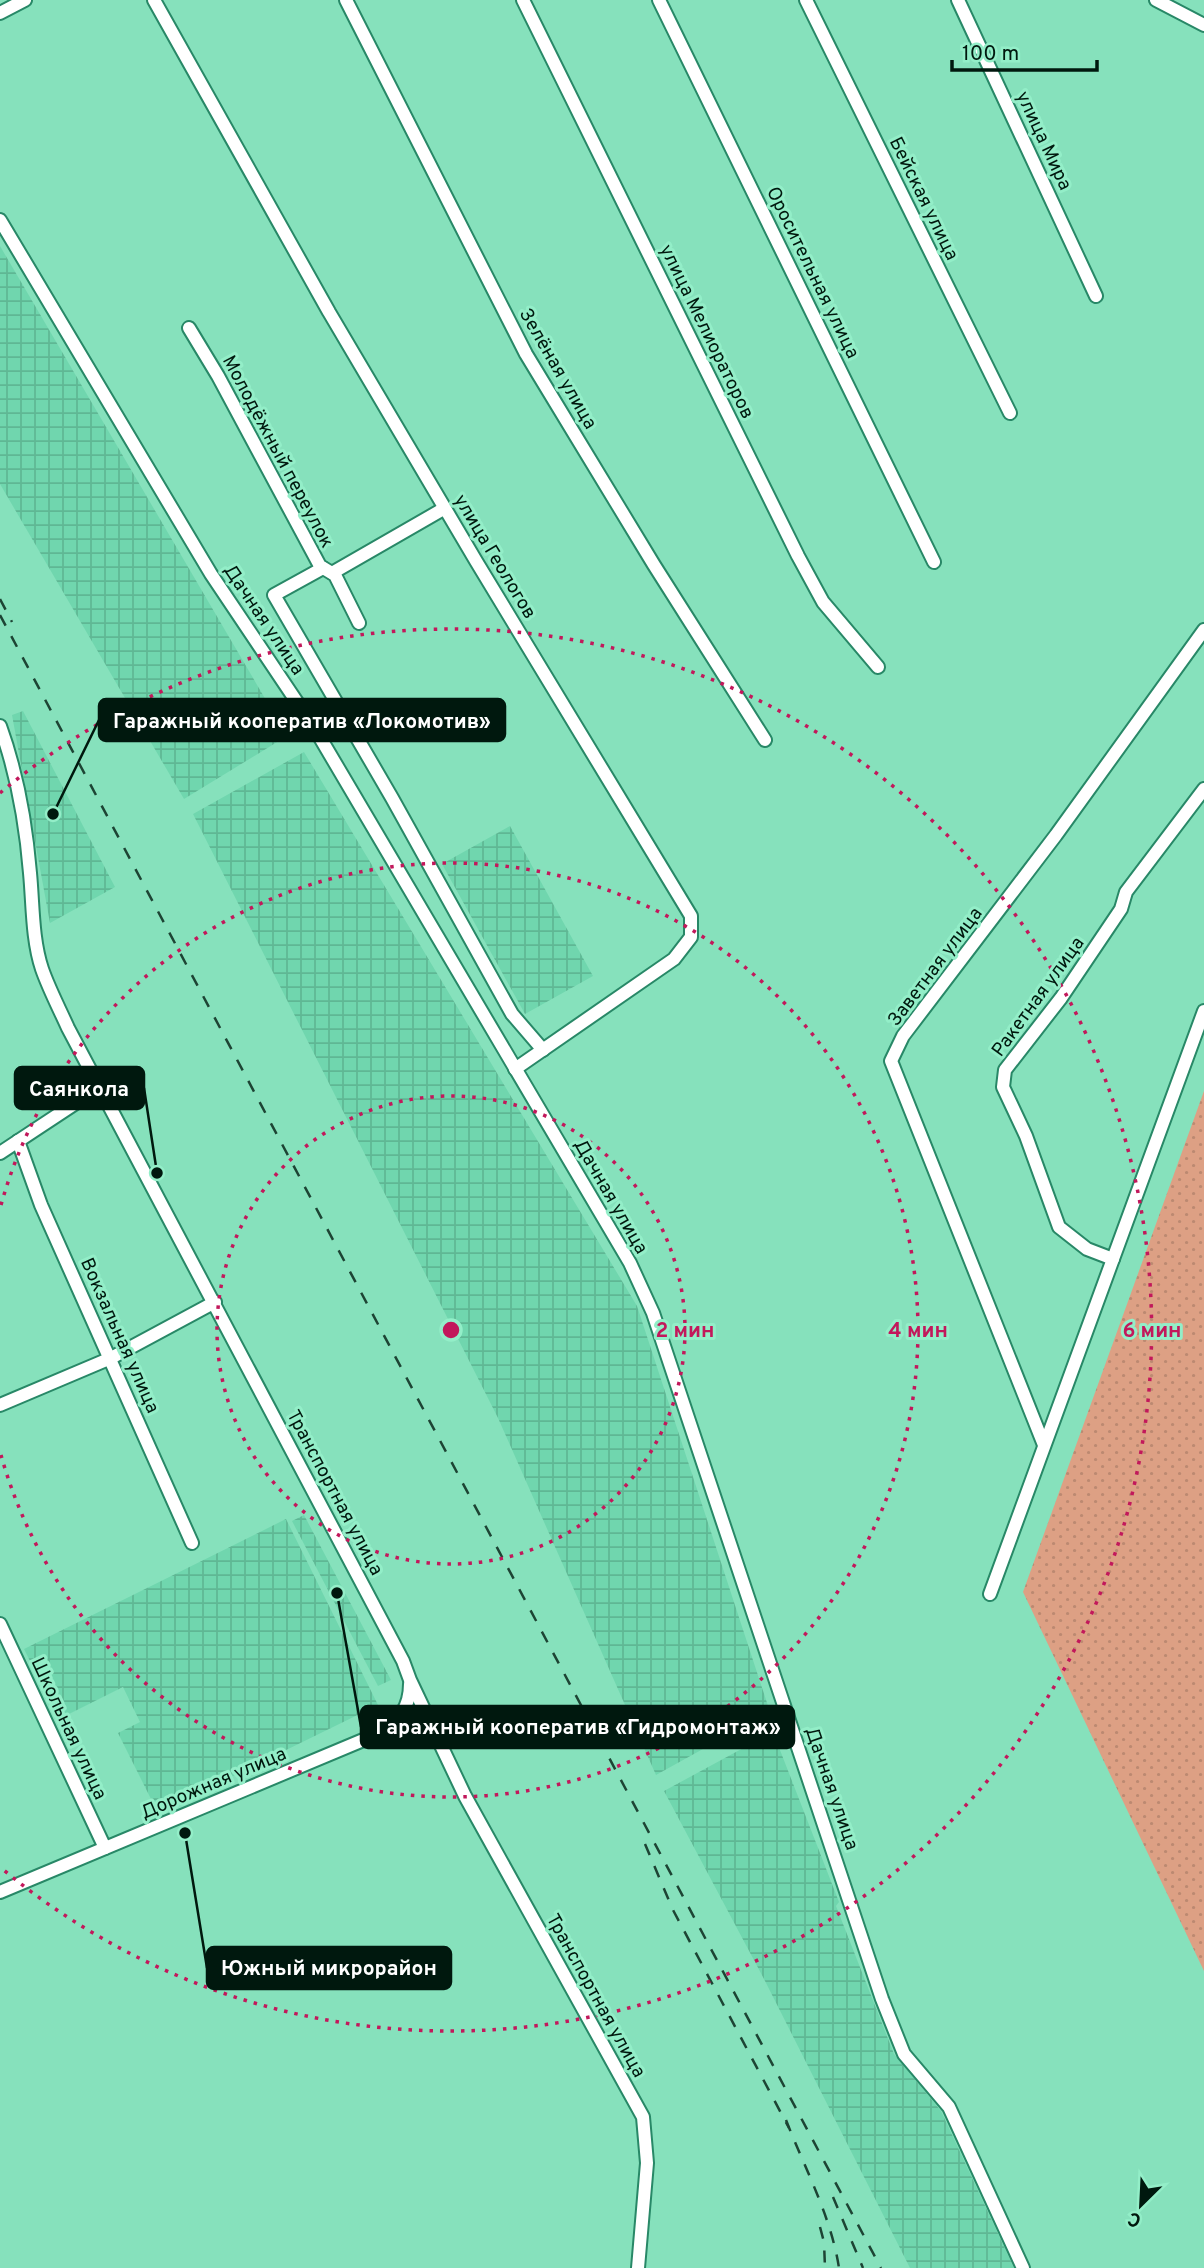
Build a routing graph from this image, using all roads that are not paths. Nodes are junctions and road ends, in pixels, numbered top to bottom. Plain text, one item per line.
1 (25, 0) edge
2 (154, 0) edge
3 (346, 0) edge
4 (523, 0) edge
5 (659, 0) edge
6 (806, 0) edge
7 (958, 0) edge
8 (1156, 0) edge
9 (0, 13) edge
10 (1204, 25) edge
11 (0, 220) edge
12 (1096, 296) dead end
13 (189, 328) dead end
14 (1010, 413) dead end
15 (445, 508) junction
16 (934, 562) dead end
17 (327, 571) junction
18 (359, 623) dead end
19 (1204, 630) edge
20 (878, 667) dead end
21 (0, 726) edge
22 (765, 740) dead end
23 (1204, 789) edge
24 (1204, 1011) edge
25 (543, 1050) junction
26 (515, 1069) junction
27 (100, 1087) junction
28 (18, 1142) junction
29 (0, 1153) edge
30 (1113, 1259) junction
31 (215, 1302) junction
32 (111, 1358) junction
33 (0, 1405) edge
34 (1044, 1446) junction
35 (192, 1543) dead end
36 (990, 1594) dead end
37 (0, 1624) edge
38 (410, 1680) junction
39 (380, 1733) junction
40 (437, 1737) junction
41 (105, 1848) junction
42 (0, 1892) edge
43 (638, 2268) edge
44 (1023, 2268) edge

1 - 9 street
2 - 15 street, улица Геологов
3 - 22 street, Зелёная улица
4 - 20 street, улица Мелиораторов
5 - 16 street, Оросительная улица
6 - 14 street, Бейская улица
7 - 12 street, улица Мира
8 - 10 street
11 - 26 street, Дачная улица
13 - 17 street, Молодёжный переулок
15 - 17 street
15 - 25 street, улица Геологов
17 - 18 street, Молодёжный переулок
17 - 25 street
19 - 34 street, Заветная улица
21 - 27 street, Транспортная улица
23 - 30 street, Ракетная улица
24 - 30 street
25 - 26 street, улица Геологов
26 - 44 street, Дачная улица
27 - 28 street
27 - 31 street, Транспортная улица
28 - 29 street
28 - 32 street, Вокзальная улица
30 - 34 street
31 - 32 street
31 - 38 street, Транспортная улица
32 - 33 street
32 - 35 street, Вокзальная улица
34 - 36 street
37 - 41 street, Школьная улица
38 - 39 street, Дорожная улица
38 - 40 street, Транспортная улица
39 - 40 street
39 - 41 street, Дорожная улица
40 - 43 street, Транспортная улица
41 - 42 street, Дорожная улица

